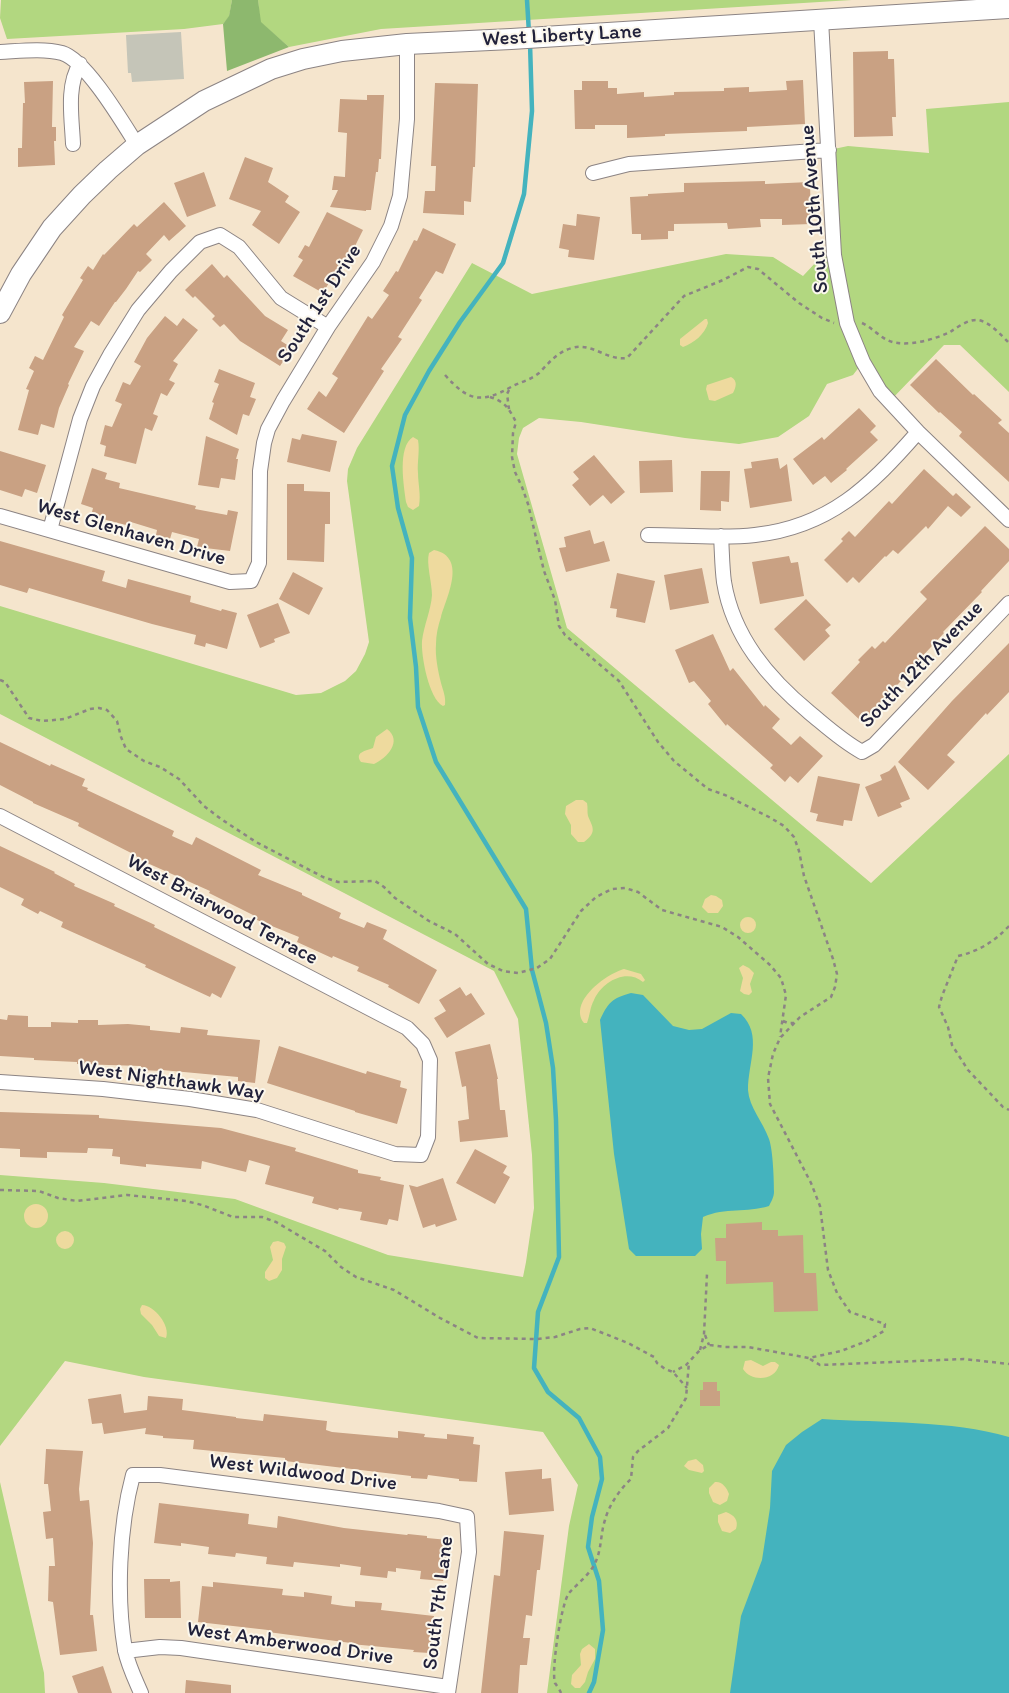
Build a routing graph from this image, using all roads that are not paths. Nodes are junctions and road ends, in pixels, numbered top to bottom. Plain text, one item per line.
1 (1009, 8) edge
2 (821, 20) junction
3 (407, 44) junction
4 (0, 52) edge
5 (80, 64) junction
6 (73, 144) dead end
7 (137, 145) junction
8 (828, 150) junction
9 (593, 173) dead end
10 (0, 313) edge
11 (328, 327) junction
12 (918, 432) junction
13 (0, 516) edge
14 (1009, 520) edge
15 (50, 530) junction
16 (648, 535) dead end
17 (721, 536) junction
18 (251, 581) joint
19 (1009, 603) edge
20 (0, 816) edge
21 (0, 1082) edge
22 (422, 1155) joint
23 (468, 1518) joint
24 (125, 1651) junction
25 (448, 1690) edge
26 (141, 1693) edge

1 - 2 street, West Liberty Lane
2 - 3 street, West Liberty Lane
2 - 8 street, South 10th Avenue
3 - 7 street, West Liberty Lane
3 - 11 street, South 1st Drive
4 - 5 street
5 - 6 street
5 - 7 street
7 - 10 street, West Liberty Lane
8 - 9 street
8 - 12 street, South 10th Avenue
11 - 15 street
11 - 18 street, South 1st Drive
12 - 14 street, South 10th Avenue
12 - 17 street
13 - 15 street, West Glenhaven Drive
15 - 18 street, West Glenhaven Drive
16 - 17 street
17 - 19 street, South 12th Avenue
20 - 22 street, West Briarwood Terrace
21 - 22 street, West Nighthawk Way
23 - 24 street, West Wildwood Drive
23 - 25 street, South 7th Lane
24 - 25 street, West Amberwood Drive
24 - 26 street

